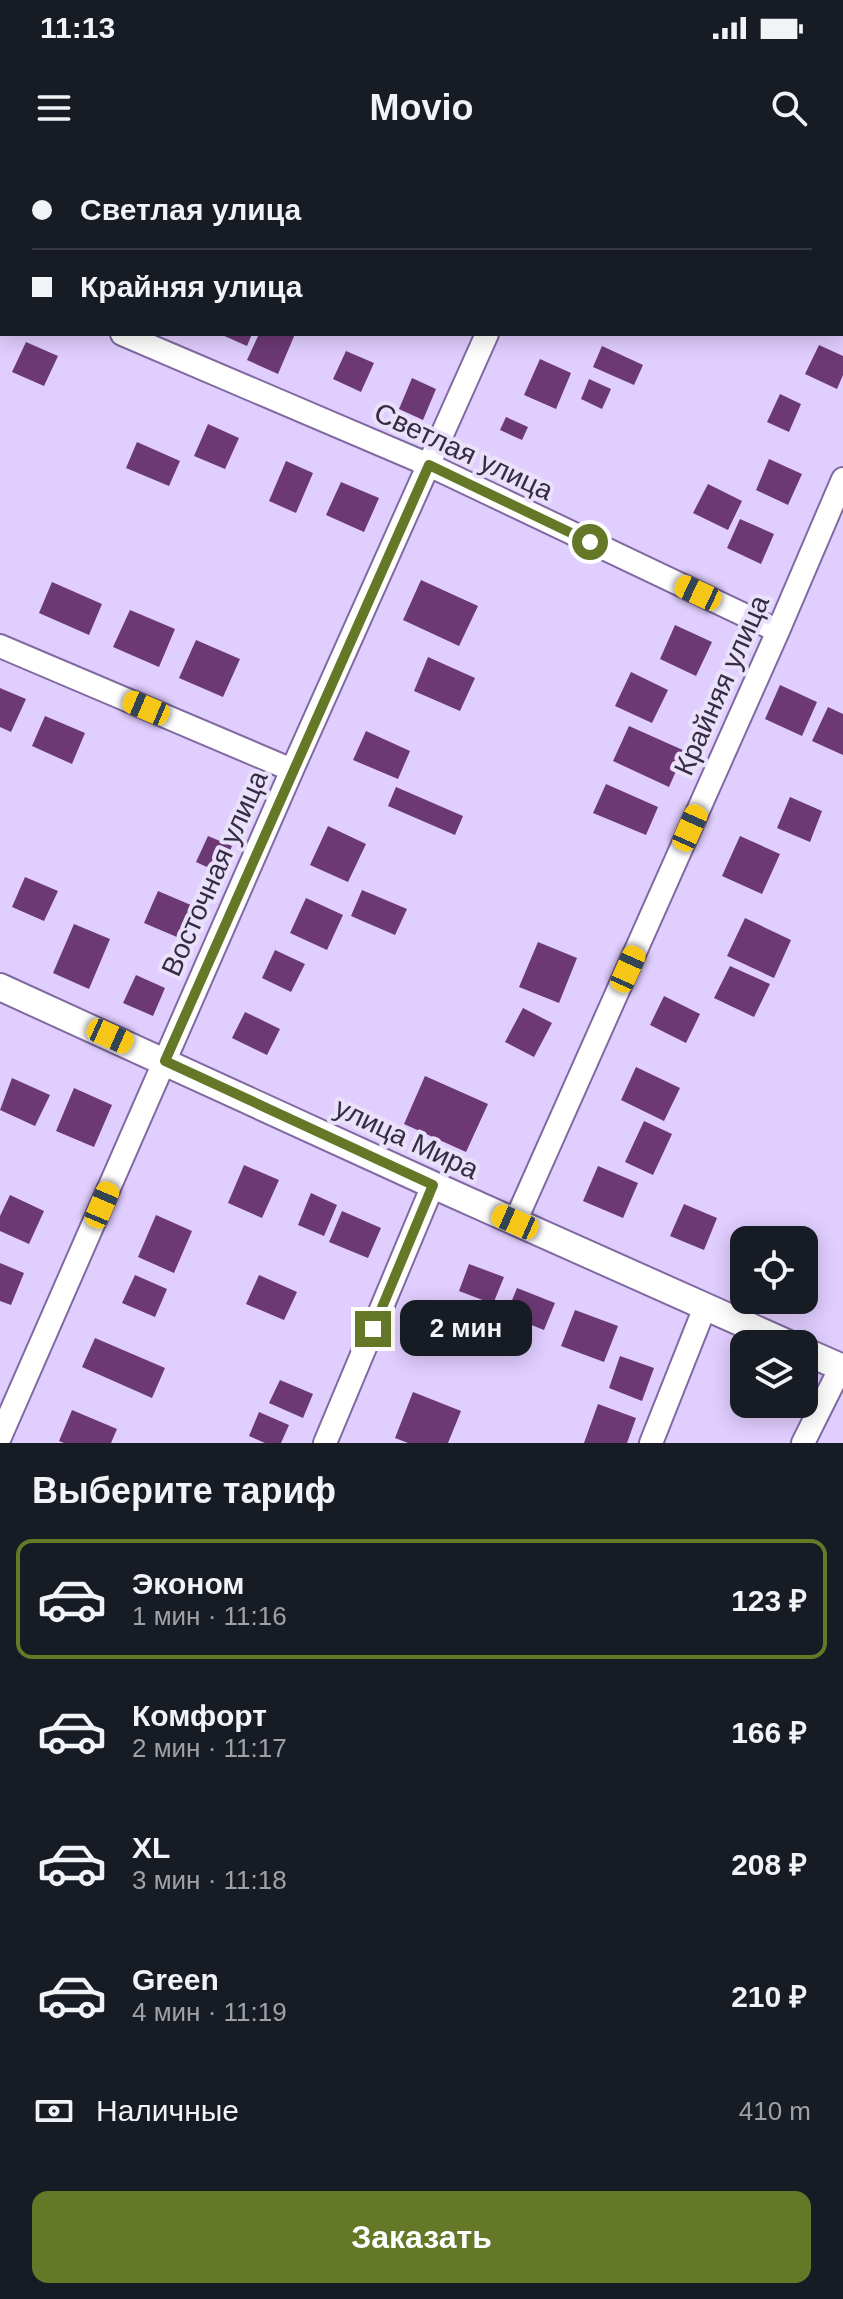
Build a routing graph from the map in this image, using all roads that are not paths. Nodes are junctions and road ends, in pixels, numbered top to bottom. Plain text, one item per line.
1 (127, 336) edge
2 (486, 336) edge
3 (429, 465) junction
4 (843, 479) edge
5 (778, 631) junction
6 (0, 646) edge
7 (292, 770) junction
8 (0, 987) edge
9 (165, 1061) junction
10 (433, 1185) junction
11 (515, 1222) junction
12 (705, 1307) junction
13 (757, 1330) edge
14 (818, 1357) edge
15 (842, 1368) edge
16 (0, 1437) edge
17 (325, 1443) edge
18 (651, 1443) edge
19 (803, 1443) edge

1 - 3 street, Светлая улица
2 - 3 street, Восточная улица
3 - 5 street, Светлая улица
3 - 7 street, Восточная улица
4 - 5 street, Крайняя улица
5 - 11 street, Крайняя улица
6 - 7 street
7 - 9 street, Восточная улица
8 - 9 street, улица Мира
9 - 10 street, улица Мира
9 - 16 street, Восточная улица
10 - 11 street, улица Мира
10 - 17 street
11 - 12 street, улица Мира
12 - 13 street, улица Мира
12 - 18 street
14 - 15 street
15 - 19 street

